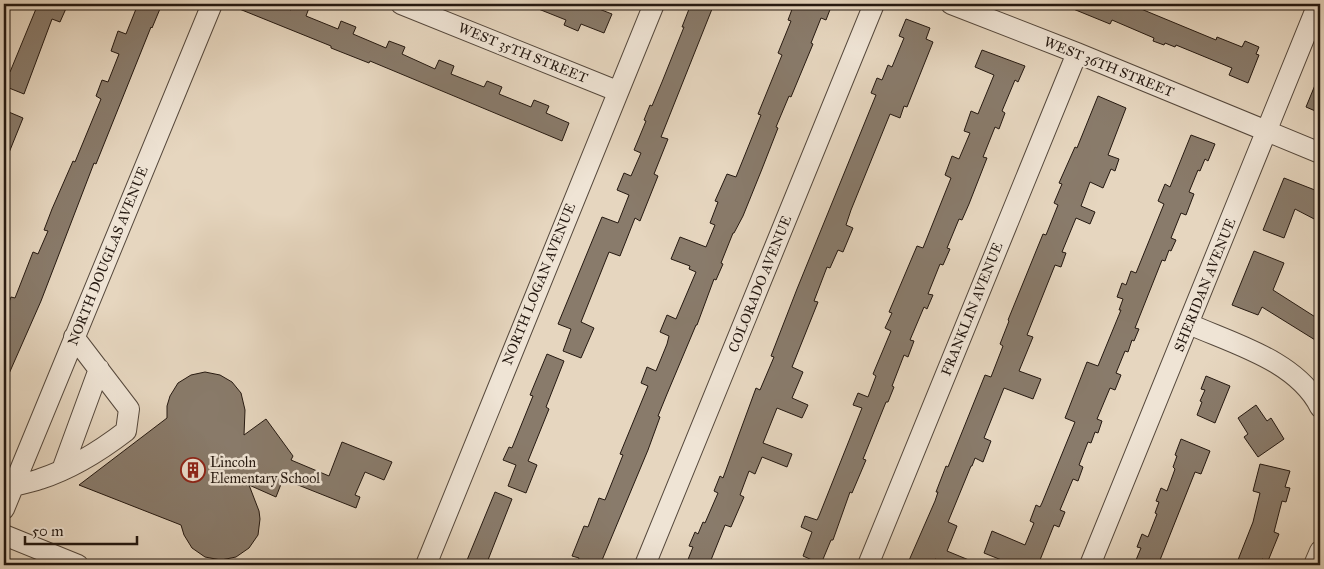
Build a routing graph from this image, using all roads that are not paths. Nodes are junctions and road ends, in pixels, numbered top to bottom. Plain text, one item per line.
1 (212, 4) edge
2 (401, 4) edge
3 (654, 4) edge
4 (874, 4) edge
5 (951, 4) edge
6 (1318, 4) edge
7 (1077, 53) junction
8 (617, 91) junction
9 (1266, 131) junction
10 (1320, 154) edge
11 (1189, 324) junction
12 (74, 337) junction
13 (99, 369) junction
14 (1320, 407) edge
15 (62, 470) junction
16 (13, 486) junction
17 (4, 509) edge
18 (4, 535) edge
19 (1320, 550) edge
20 (78, 565) edge
21 (426, 565) edge
22 (646, 565) edge
23 (868, 565) edge
24 (1090, 565) edge
25 (1314, 565) edge

1 - 12 street, NORTH DOUGLAS AVENUE
2 - 8 street, WEST 35TH STREET
3 - 8 street, NORTH LOGAN AVENUE
4 - 22 street, COLORADO AVENUE
5 - 7 street, WEST 36TH STREET
6 - 9 street, SHERIDAN AVENUE
7 - 9 street, WEST 36TH STREET
7 - 23 street, FRANKLIN AVENUE
8 - 21 street, NORTH LOGAN AVENUE
9 - 10 street, WEST 36TH STREET
9 - 11 street, SHERIDAN AVENUE
11 - 14 street
11 - 24 street, SHERIDAN AVENUE
12 - 13 street
12 - 16 street, NORTH DOUGLAS AVENUE
13 - 15 street
13 - 15 street
15 - 16 street
16 - 17 street, NORTH DOUGLAS AVENUE
18 - 20 street
19 - 25 street

